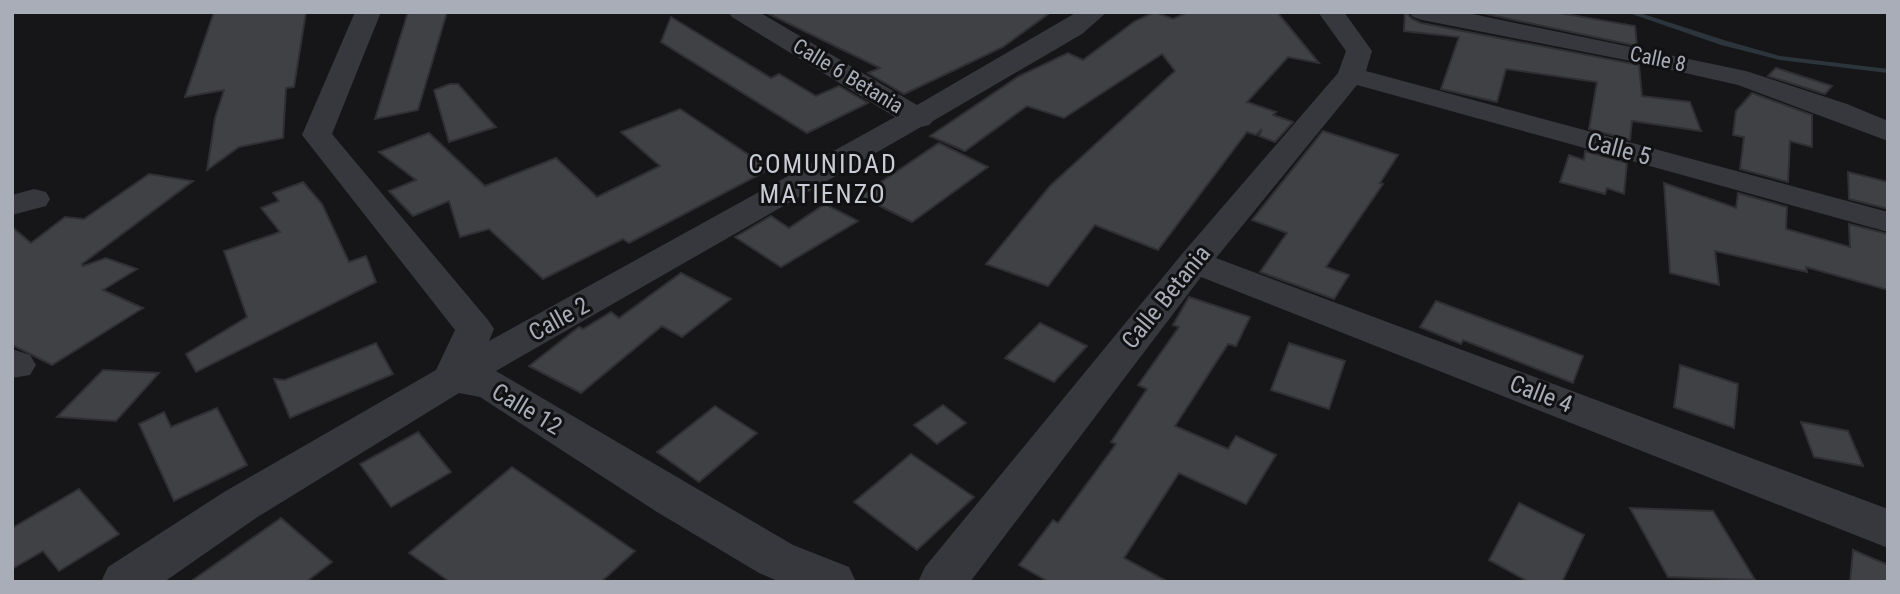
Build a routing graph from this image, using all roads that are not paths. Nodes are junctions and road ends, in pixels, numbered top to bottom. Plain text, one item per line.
1 (368, 12) edge
2 (741, 12) edge
3 (1094, 12) edge
4 (1331, 12) edge
5 (1422, 12) edge
6 (1351, 75) junction
7 (919, 119) junction
8 (1888, 132) edge
9 (1888, 222) edge
10 (1194, 262) junction
11 (452, 378) junction
12 (1888, 529) edge
13 (125, 582) edge
14 (832, 582) edge
15 (942, 582) edge

1 - 11 street
2 - 7 street, Calle 6 Betania
3 - 7 street, Calle 2
4 - 6 street
5 - 8 street, Calle 8
6 - 9 street, Calle 5
6 - 10 street, Calle Betania
7 - 11 street, Calle 2
10 - 12 street, Calle 4
10 - 15 street, Calle Betania
11 - 13 street, Calle 2
11 - 14 street, Calle 12

